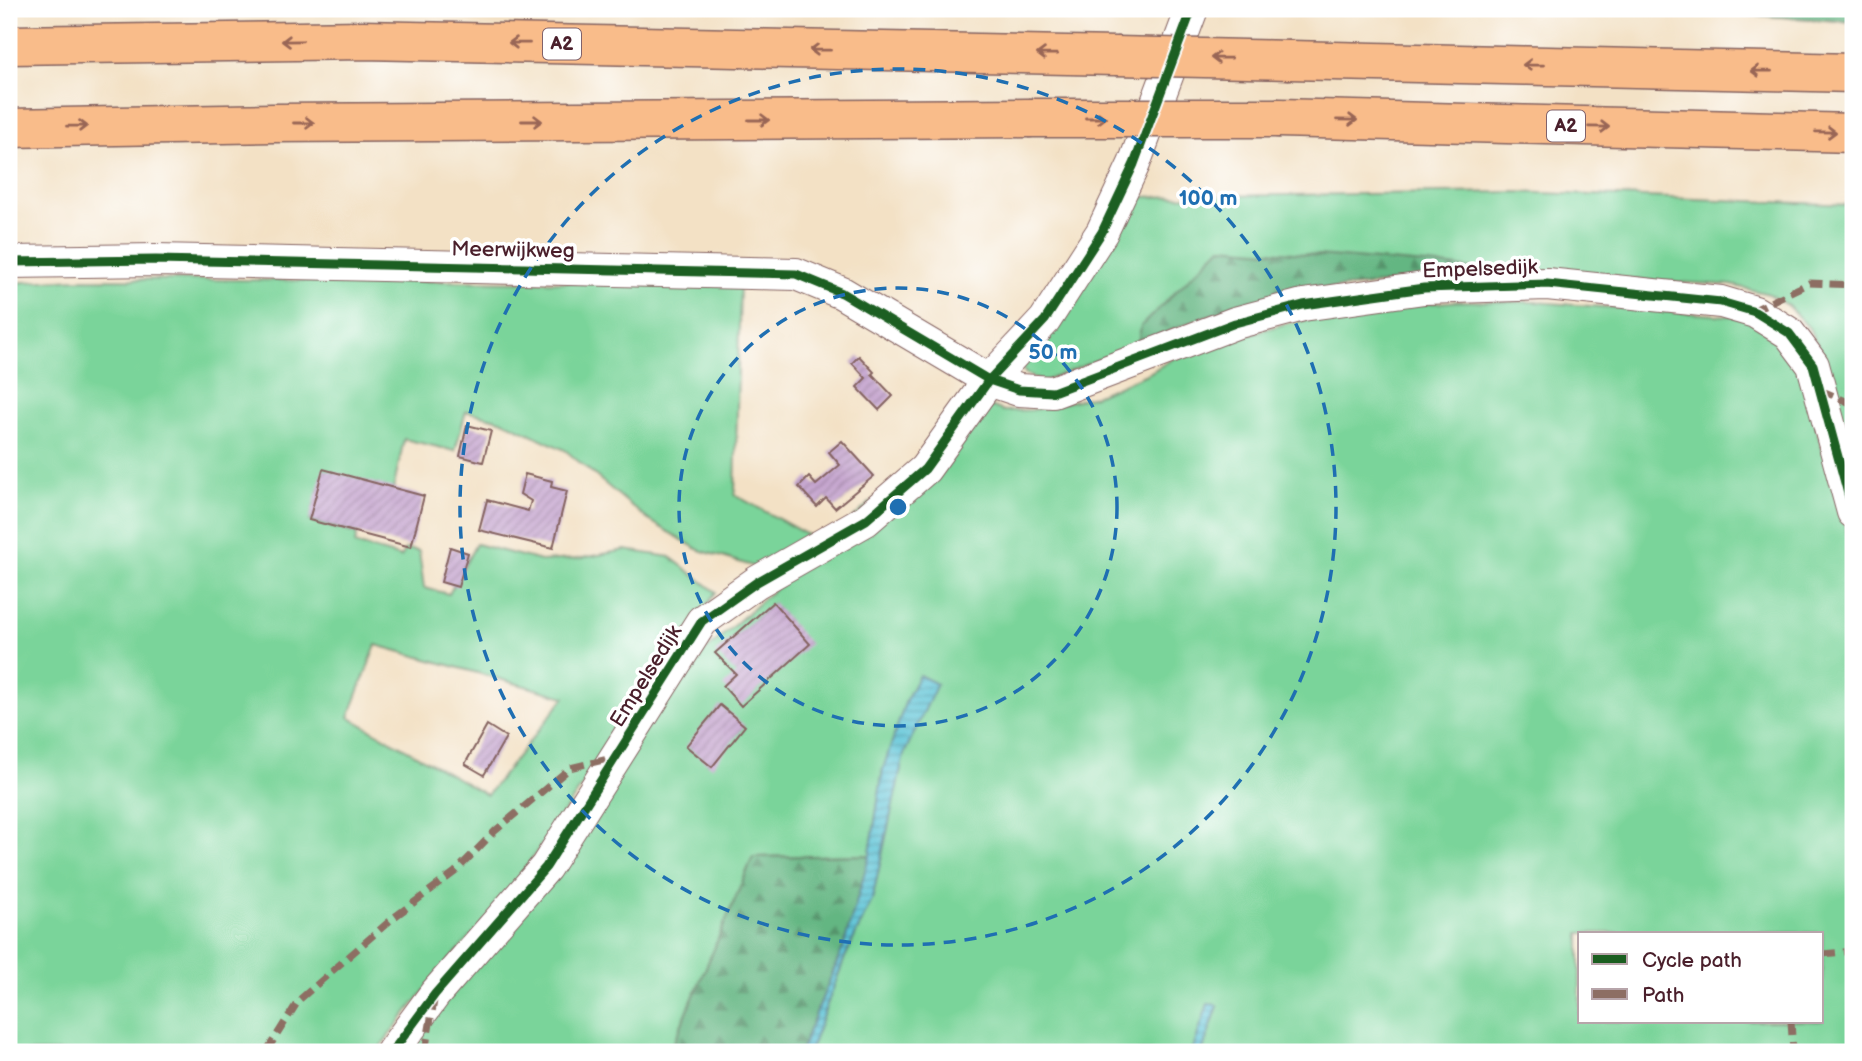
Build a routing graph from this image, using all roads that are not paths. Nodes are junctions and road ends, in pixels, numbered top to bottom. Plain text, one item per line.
1 (1192, 9) edge
2 (9, 45) edge
3 (1853, 73) edge
4 (9, 128) edge
5 (1853, 133) edge
6 (9, 262) edge
7 (989, 380) junction
8 (1853, 512) edge
9 (392, 1052) edge

1 - 7 street, Empelsedijk
3 -> 2 highway, A2, bridge
4 -> 5 highway, A2, bridge
6 - 7 street, Meerwijkweg
7 - 8 street, Empelsedijk
7 - 9 street, Empelsedijk

